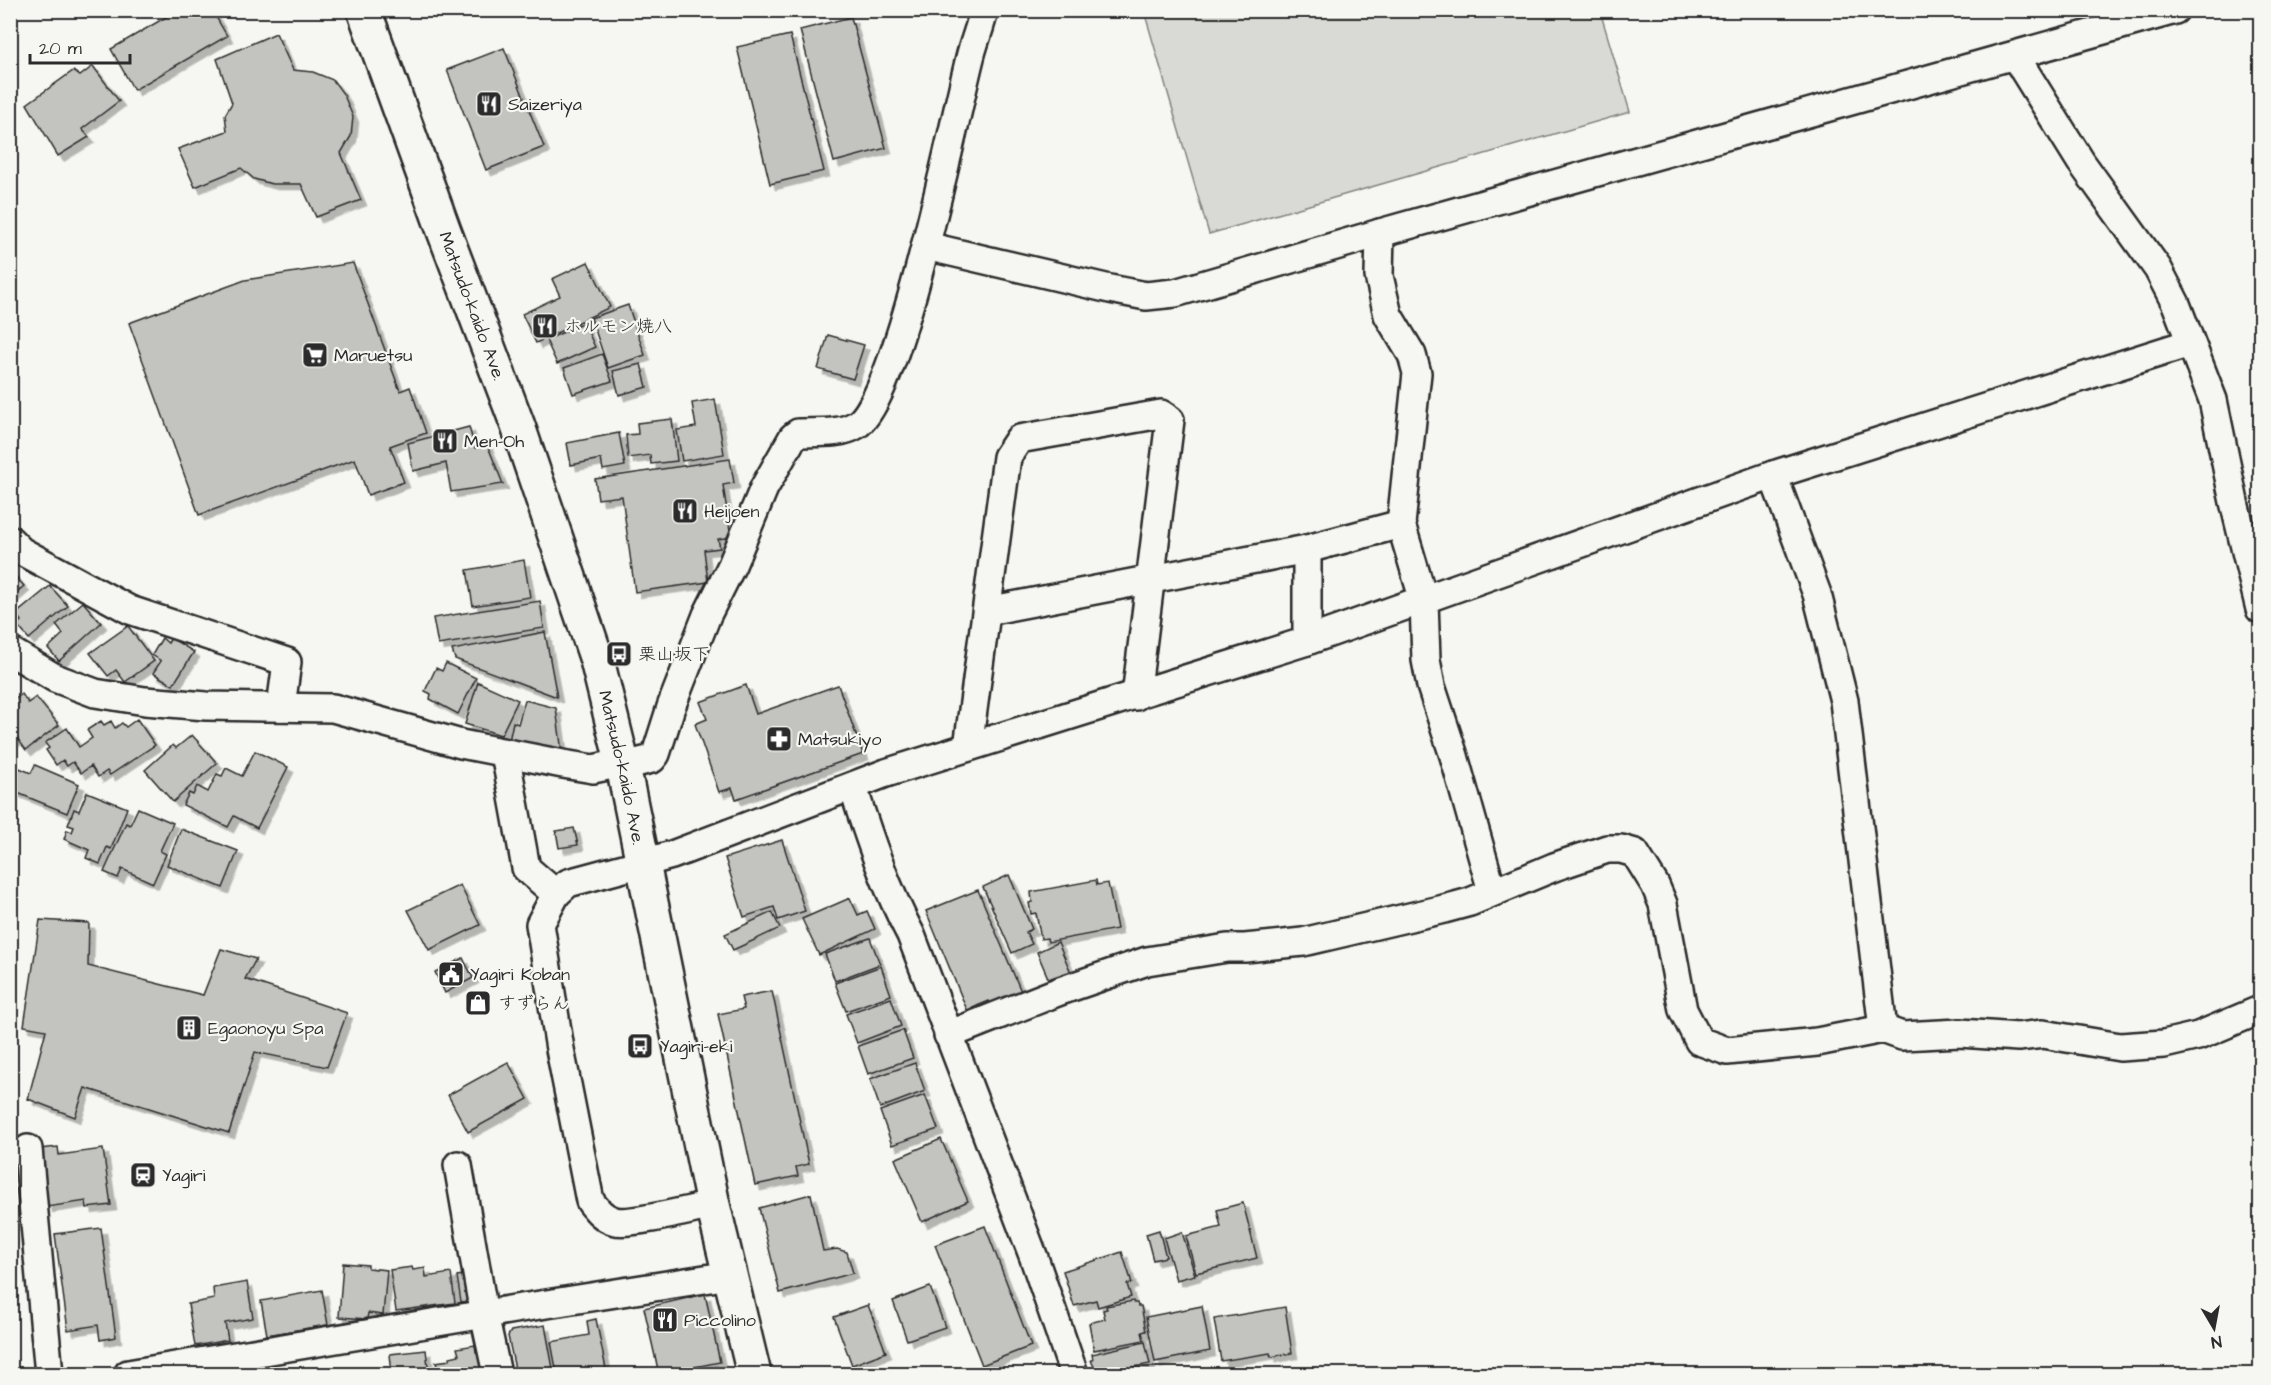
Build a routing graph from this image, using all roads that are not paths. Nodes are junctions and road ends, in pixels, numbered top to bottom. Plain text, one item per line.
1 (364, 10) edge
2 (984, 10) edge
3 (2175, 10) edge
4 (2015, 56) junction
5 (1380, 233) junction
6 (926, 246) junction
7 (2190, 343) junction
8 (1773, 475) junction
9 (1401, 524) junction
10 (10, 540) edge
11 (1307, 549) junction
12 (1149, 581) junction
13 (1424, 601) junction
14 (2260, 609) edge
15 (987, 611) junction
16 (1306, 641) junction
17 (10, 651) edge
18 (1136, 696) junction
19 (281, 707) junction
20 (968, 747) junction
21 (505, 753) junction
22 (622, 764) junction
23 (853, 787) junction
24 (644, 864) junction
25 (1492, 891) junction
26 (556, 894) junction
27 (2260, 1010) edge
28 (1883, 1029) junction
29 (948, 1035) junction
30 (28, 1149) dead end
31 (458, 1165) dead end
32 (713, 1205) junction
33 (730, 1275) junction
34 (484, 1314) junction
35 (49, 1374) edge
36 (128, 1374) edge
37 (497, 1374) edge
38 (754, 1374) edge
39 (1074, 1374) edge

1 - 22 main road, Matsudo-kaido Ave.
2 - 6 street
3 - 4 street
4 - 5 street
4 - 7 street
5 - 6 street
5 - 9 street
6 - 22 street
7 - 8 street
7 - 14 street
8 - 13 street
8 - 28 street
9 - 11 street
9 - 13 street
10 - 19 street
11 - 12 street
11 - 16 street
12 - 15 street
12 - 15 street
12 - 18 street
13 - 16 street
13 - 25 street
15 - 20 street
16 - 18 street
17 - 19 street
18 - 20 street
19 - 21 street
20 - 23 street
21 - 22 street
21 - 26 street
22 - 24 main road, Matsudo-kaido Ave.
23 - 24 street
23 - 29 street
24 - 26 street
24 - 32 main road, Matsudo-kaido Ave.
25 - 28 street
25 - 29 street
26 - 32 street
27 - 28 street
29 - 39 street
30 - 35 street
31 - 34 street
32 - 33 main road, Matsudo-kaido Ave.
33 - 34 street
33 - 38 main road, Matsudo-kaido Ave.
34 - 36 street
34 - 37 street

